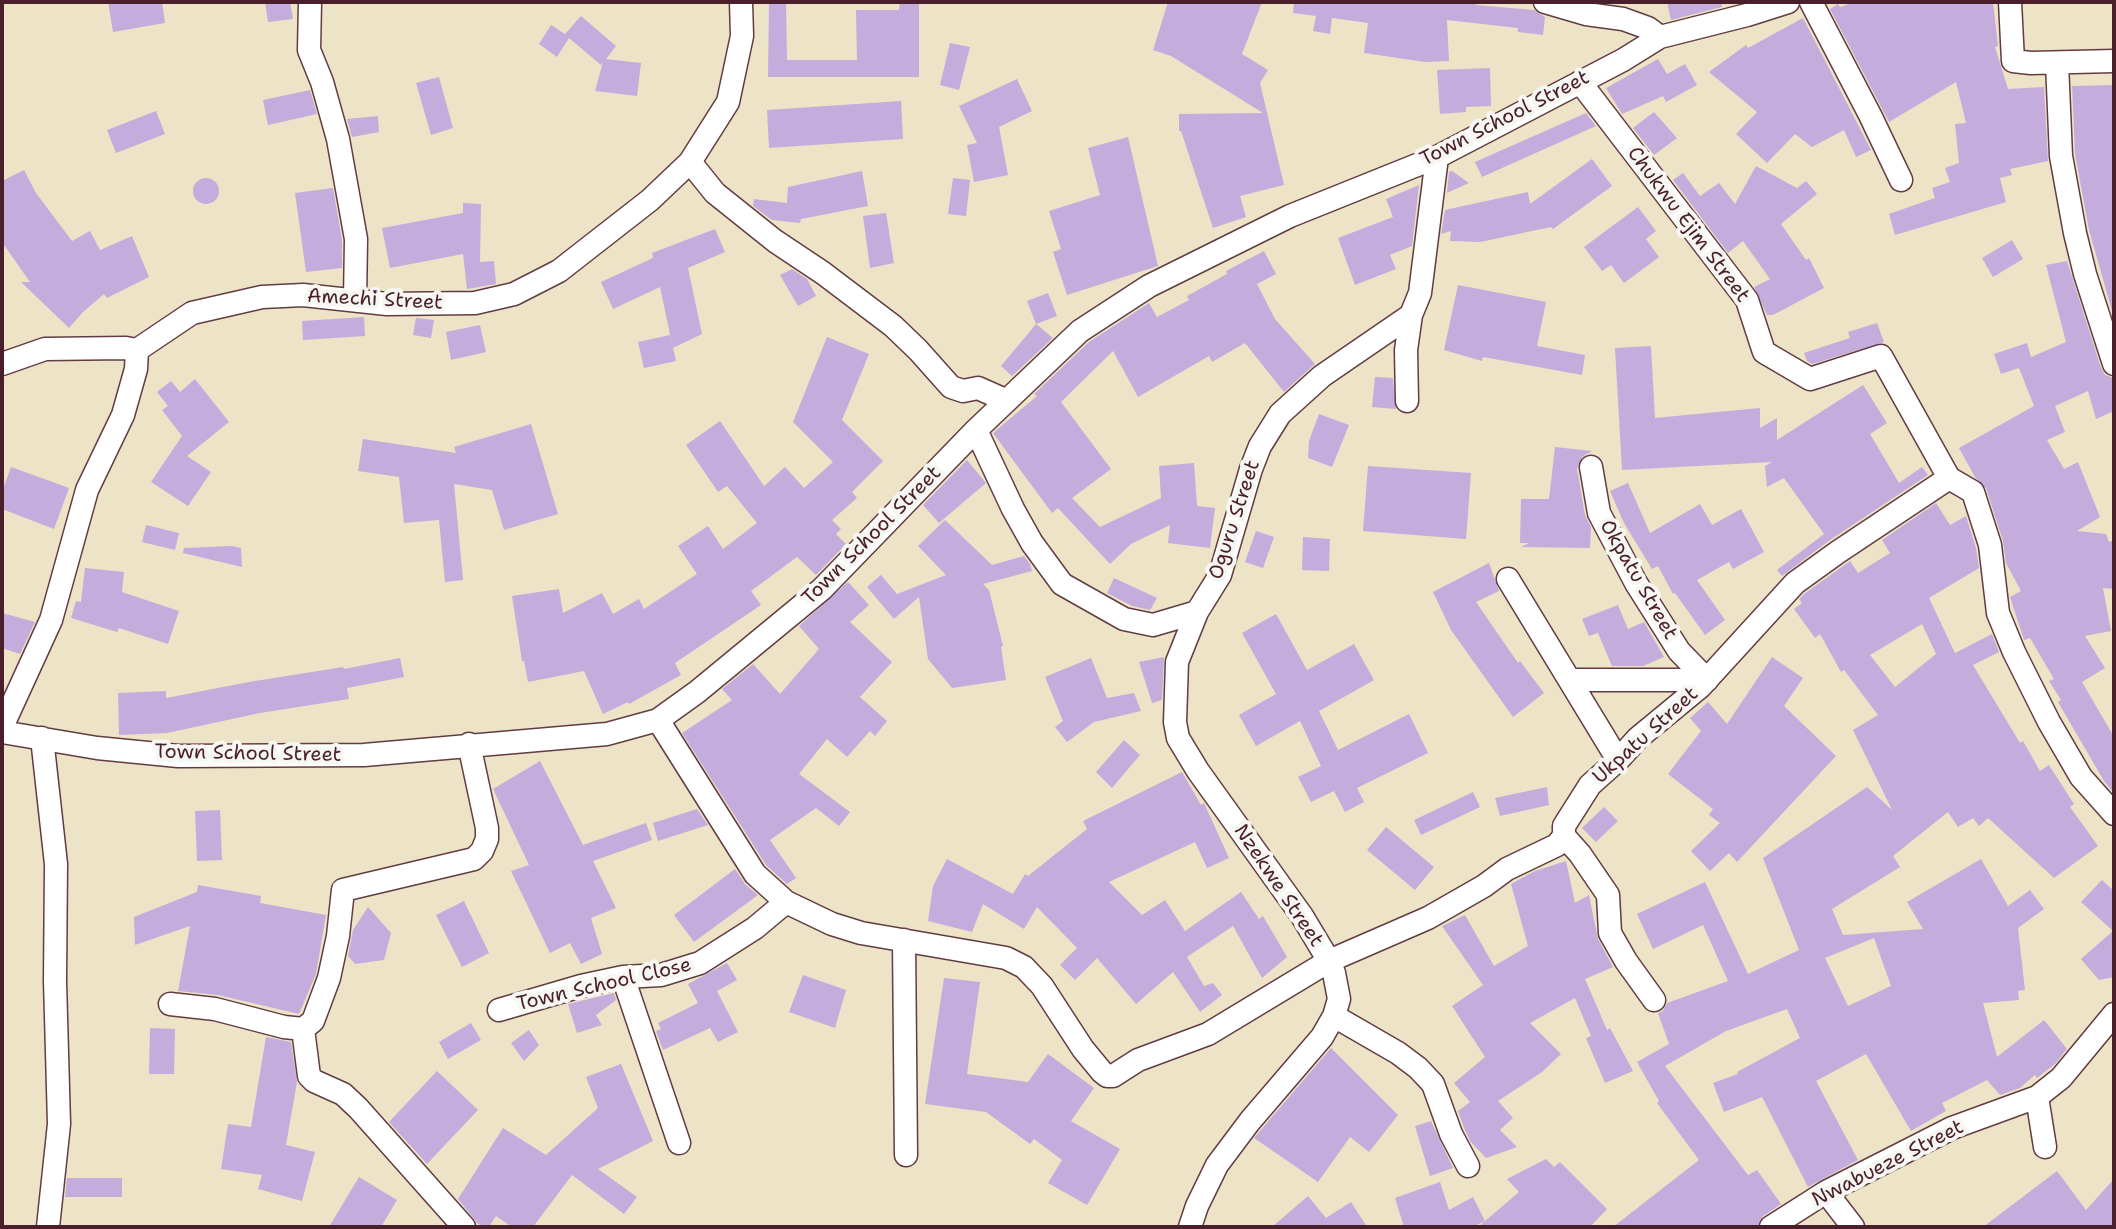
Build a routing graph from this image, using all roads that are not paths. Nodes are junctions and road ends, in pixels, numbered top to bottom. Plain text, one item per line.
1 (310, 2) edge
2 (741, 2) edge
3 (1545, 2) edge
4 (1788, 2) edge
5 (1811, 2) edge
6 (2010, 2) edge
7 (1745, 9) edge
8 (1660, 37) junction
9 (2114, 61) edge
10 (2057, 63) junction
11 (1580, 82) junction
12 (1437, 157) junction
13 (690, 162) junction
14 (1901, 180) dead end
15 (355, 300) junction
16 (1411, 315) junction
17 (137, 350) junction
18 (2, 364) edge
19 (2114, 364) edge
20 (1005, 400) junction
21 (1407, 401) dead end
22 (976, 430) junction
23 (1591, 467) dead end
24 (1949, 478) junction
25 (1508, 579) dead end
26 (1197, 612) junction
27 (1571, 680) junction
28 (1707, 680) junction
29 (658, 720) junction
30 (2, 730) edge
31 (42, 738) junction
32 (469, 744) junction
33 (1618, 760) junction
34 (2114, 814) edge
35 (1564, 836) junction
36 (786, 902) junction
37 (904, 940) junction
38 (1329, 961) junction
39 (623, 977) junction
40 (1654, 1000) dead end
41 (170, 1004) dead end
42 (499, 1010) dead end
43 (2114, 1014) edge
44 (1334, 1016) junction
45 (303, 1029) junction
46 (2037, 1097) junction
47 (679, 1143) dead end
48 (2045, 1147) dead end
49 (906, 1155) dead end
50 (1468, 1166) dead end
51 (1826, 1192) junction
52 (48, 1227) edge
53 (464, 1227) edge
54 (1190, 1227) edge
55 (1771, 1227) edge
56 (1853, 1227) edge

1 - 15 street
2 - 13 street, Amechi Street
3 - 8 street
4 - 7 street
5 - 14 street
6 - 10 street
7 - 8 street
8 - 11 street, Town School Street
9 - 10 street
10 - 19 street
11 - 12 street, Town School Street
11 - 24 street, Chukwu Ejim Street
12 - 16 street
12 - 20 street, Town School Street
13 - 15 street, Amechi Street
13 - 20 street
15 - 17 street, Amechi Street
16 - 21 street
16 - 26 street, Oguru Street
17 - 18 street
17 - 30 street
20 - 22 street, Town School Street
22 - 26 street
22 - 29 street, Town School Street
23 - 28 street, Okpatu Street
24 - 28 street, Ukpatu Street
24 - 34 street, Chukwu Ejim Street
25 - 27 street
26 - 38 street, Nzekwe Street
27 - 28 street
27 - 33 street
28 - 33 street, Ukpatu Street
29 - 32 street, Town School Street
29 - 36 street
30 - 31 street, Town School Street
31 - 32 street, Town School Street
31 - 52 street
32 - 45 street
33 - 35 street, Ukpatu Street
35 - 38 street
35 - 40 street
36 - 37 street
36 - 39 street, Town School Close
37 - 38 street
37 - 49 street
38 - 44 street, Nzekwe Street
39 - 42 street, Town School Close
39 - 47 street
41 - 45 street
43 - 46 street, Nwabueze Street
44 - 50 street
44 - 54 street
45 - 53 street
46 - 48 street
46 - 51 street, Nwabueze Street
51 - 55 street, Nwabueze Street
51 - 56 street

